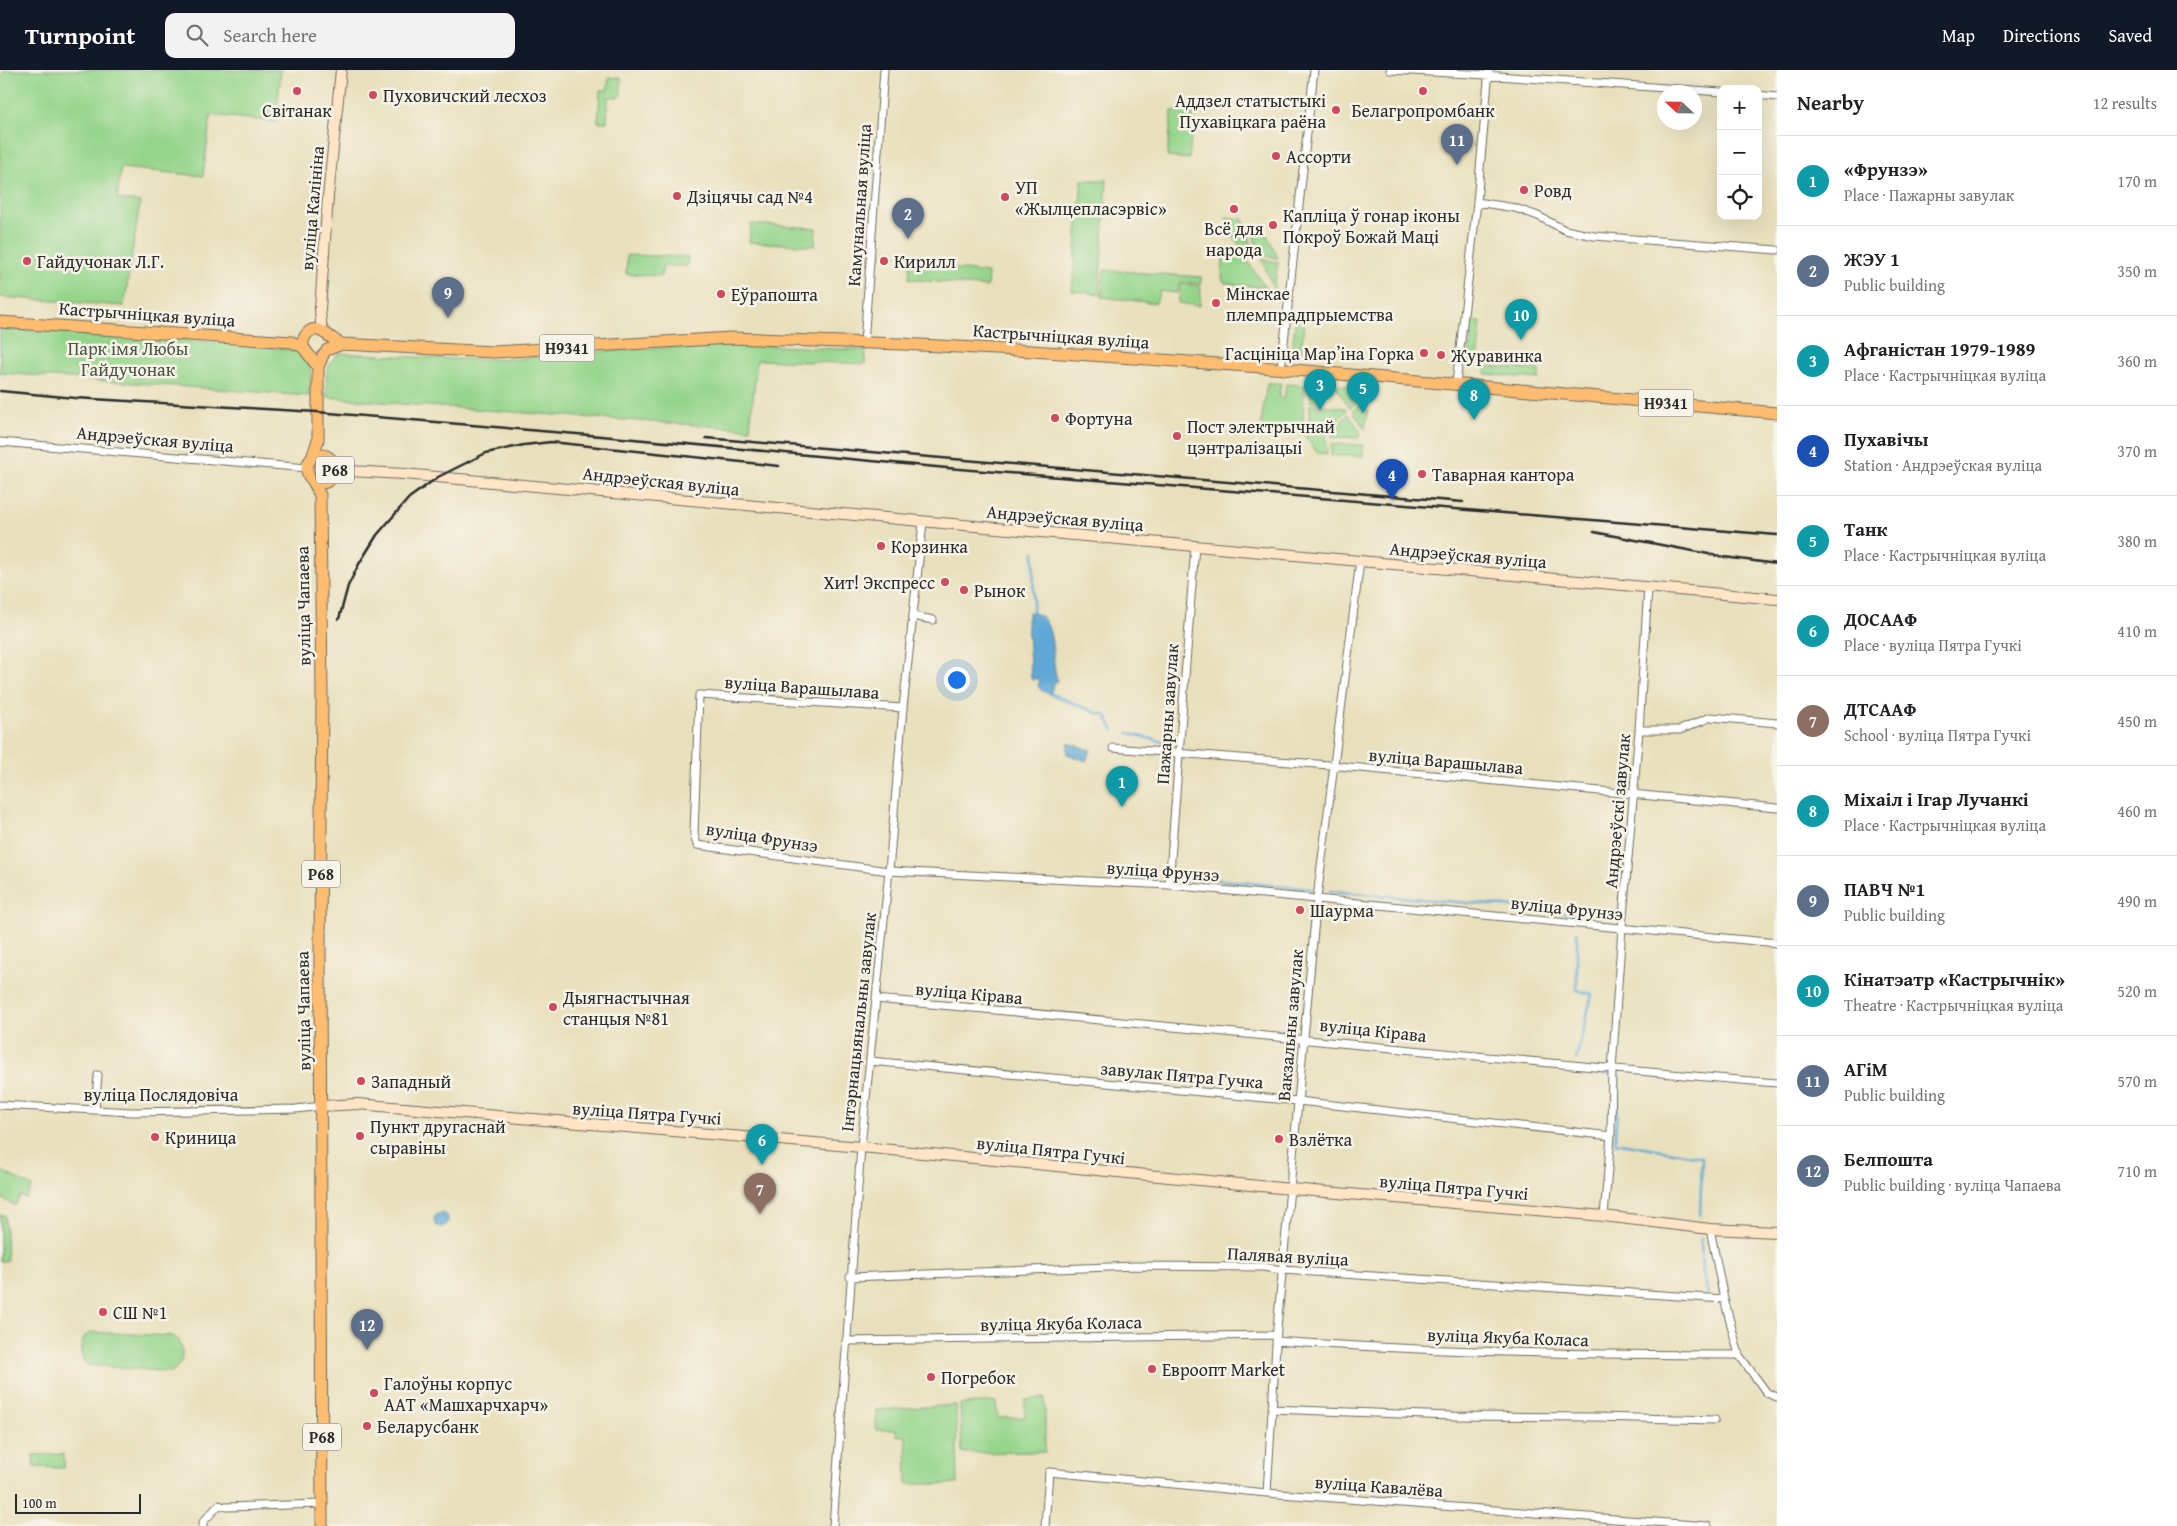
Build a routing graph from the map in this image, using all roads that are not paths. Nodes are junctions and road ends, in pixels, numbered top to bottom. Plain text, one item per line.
1 (341, 70) edge
2 (884, 70) edge
3 (1314, 70) edge
4 (1390, 70) edge
5 (1488, 73) edge
6 (1717, 92) edge
7 (1762, 95) edge
8 (1777, 97) edge
9 (1477, 202) junction
10 (1777, 250) edge
11 (320, 318) junction
12 (0, 322) edge
13 (325, 334) junction
14 (302, 339) junction
15 (864, 343) junction
16 (342, 344) junction
17 (325, 353) junction
18 (310, 356) junction
19 (318, 367) junction
20 (1281, 369) junction
21 (1456, 384) junction
22 (1777, 413) edge
23 (318, 440) junction
24 (0, 442) edge
25 (330, 459) junction
26 (309, 463) junction
27 (349, 471) junction
28 (313, 480) junction
29 (330, 480) junction
30 (320, 496) junction
31 (923, 522) junction
32 (1195, 546) junction
33 (1360, 561) junction
34 (1648, 588) junction
35 (1777, 599) edge
36 (912, 616) junction
37 (933, 620) dead end
38 (699, 695) joint
39 (902, 708) junction
40 (1777, 723) edge
41 (1640, 730) junction
42 (1113, 748) dead end
43 (1180, 752) junction
44 (1333, 766) junction
45 (1633, 793) junction
46 (1777, 808) edge
47 (890, 871) junction
48 (1169, 885) junction
49 (1317, 898) junction
50 (1622, 928) junction
51 (1777, 943) edge
52 (876, 999) junction
53 (1304, 1038) junction
54 (870, 1061) junction
55 (1612, 1069) junction
56 (98, 1075) dead end
57 (1777, 1083) edge
58 (1298, 1101) junction
59 (0, 1105) edge
60 (322, 1106) junction
61 (94, 1110) junction
62 (1611, 1136) junction
63 (861, 1147) junction
64 (1291, 1189) junction
65 (1604, 1216) junction
66 (1710, 1229) junction
67 (1777, 1232) edge
68 (1282, 1270) junction
69 (850, 1277) junction
70 (1724, 1299) junction
71 (1276, 1338) junction
72 (846, 1341) junction
73 (1740, 1355) junction
74 (1777, 1397) edge
75 (1272, 1409) junction
76 (1715, 1420) dead end
77 (1267, 1493) junction
78 (322, 1504) junction
79 (203, 1526) edge
80 (322, 1526) edge
81 (833, 1526) edge
82 (1045, 1526) edge
83 (1708, 1526) edge

1 - 11 main road, вуліца Калініна
2 - 15 street, Камунальная вуліца
3 - 20 street
4 - 5 street
5 - 6 street
5 - 9 street
7 - 8 street
9 - 10 street
9 - 21 street
11 - 13 main road, вуліца Калініна
11 - 14 main road
12 - 14 main road, Кастрычніцкая вуліца
13 - 14 main road
13 - 16 main road, Кастрычніцкая вуліца / Н9341
13 - 17 main road, Р68
14 - 18 main road
15 - 16 main road, Кастрычніцкая вуліца / Н9341
15 - 20 main road, Кастрычніцкая вуліца / Н9341
16 - 17 main road, Кастрычніцкая вуліца / Н9341
17 - 18 main road
17 - 19 main road, Р68
18 - 19 main road
19 - 23 main road, Р68
20 - 21 main road, Кастрычніцкая вуліца / Н9341
21 - 22 main road, Кастрычніцкая вуліца / Н9341
23 - 25 main road, Р68
23 - 26 main road, Р68
24 - 26 street, Андрэеўская вуліца
25 - 26 main road, Р68
25 - 27 main road, Андрэеўская вуліца
25 - 29 main road, Р68
26 - 28 main road, Р68
27 - 29 main road, Андрэеўская вуліца
27 - 31 main road, Андрэеўская вуліца
28 - 29 main road, Р68
28 - 30 main road, вуліца Чапаева / Р68
29 - 30 main road, Р68
30 - 60 main road, вуліца Чапаева / Р68
31 - 32 main road, Андрэеўская вуліца
31 - 36 street, Інтэрнацыянальны завулак
32 - 33 main road, Андрэеўская вуліца
32 - 43 street, Пажарны завулак
33 - 34 main road, Андрэеўская вуліца
33 - 44 street, Вакзальны завулак
34 - 35 main road, Андрэеўская вуліца
34 - 41 street, Андрэеўскі завулак
36 - 37 street
36 - 39 street, Інтэрнацыянальны завулак
38 - 39 street, вуліца Варашылава
38 - 47 street, вуліца Фрунзэ
39 - 47 street, Інтэрнацыянальны завулак
40 - 41 street
41 - 45 street, Андрэеўскі завулак
42 - 43 street, вуліца Варашылава
43 - 44 street, вуліца Варашылава
43 - 48 street, Пажарны завулак
44 - 45 street, вуліца Варашылава
44 - 49 street, Вакзальны завулак
45 - 46 street, вуліца Варашылава
45 - 50 street, Андрэеўскі завулак
47 - 48 street, вуліца Фрунзэ
47 - 52 street, Інтэрнацыянальны завулак
48 - 49 street, вуліца Фрунзэ
49 - 50 street, вуліца Фрунзэ
49 - 53 street, Вакзальны завулак
50 - 51 street, вуліца Фрунзэ
50 - 55 street, Андрэеўскі завулак
52 - 53 street, вуліца Кірава
52 - 54 street, Інтэрнацыянальны завулак
53 - 55 street, вуліца Кірава
53 - 58 street, Вакзальны завулак
54 - 58 street, завулак Пятра Гучка
54 - 63 street, Інтэрнацыянальны завулак
55 - 57 street, вуліца Кірава
55 - 62 street, Андрэеўскі завулак
56 - 61 street
58 - 62 street, завулак Пятра Гучка
58 - 64 street, Вакзальны завулак
59 - 61 street, вуліца Послядовіча
60 - 61 street, вуліца Послядовіча
60 - 63 main road, вуліца Пятра Гучкі
60 - 78 main road, вуліца Чапаева / Р68
62 - 65 street, Андрэеўскі завулак
63 - 64 main road, вуліца Пятра Гучкі
63 - 69 street, Інтэрнацыянальны завулак
64 - 65 main road, вуліца Пятра Гучкі
64 - 68 street, Вакзальны завулак
65 - 66 main road, вуліца Пятра Гучкі
66 - 67 main road, вуліца Пятра Гучкі
66 - 70 street
68 - 69 street, Палявая вуліца
68 - 70 street, Палявая вуліца
68 - 71 street, Вакзальны завулак
69 - 72 street, Інтэрнацыянальны завулак
70 - 73 street
71 - 72 street, вуліца Якуба Коласа
71 - 73 street, вуліца Якуба Коласа
71 - 75 street, Вакзальны завулак
72 - 81 street, Інтэрнацыянальны завулак
73 - 74 street
75 - 76 street
75 - 77 street, Вакзальны завулак
77 - 82 street, вуліца Кавалёва
77 - 83 street, вуліца Кавалёва
78 - 79 street
78 - 80 main road, вуліца Чапаева / Р68

